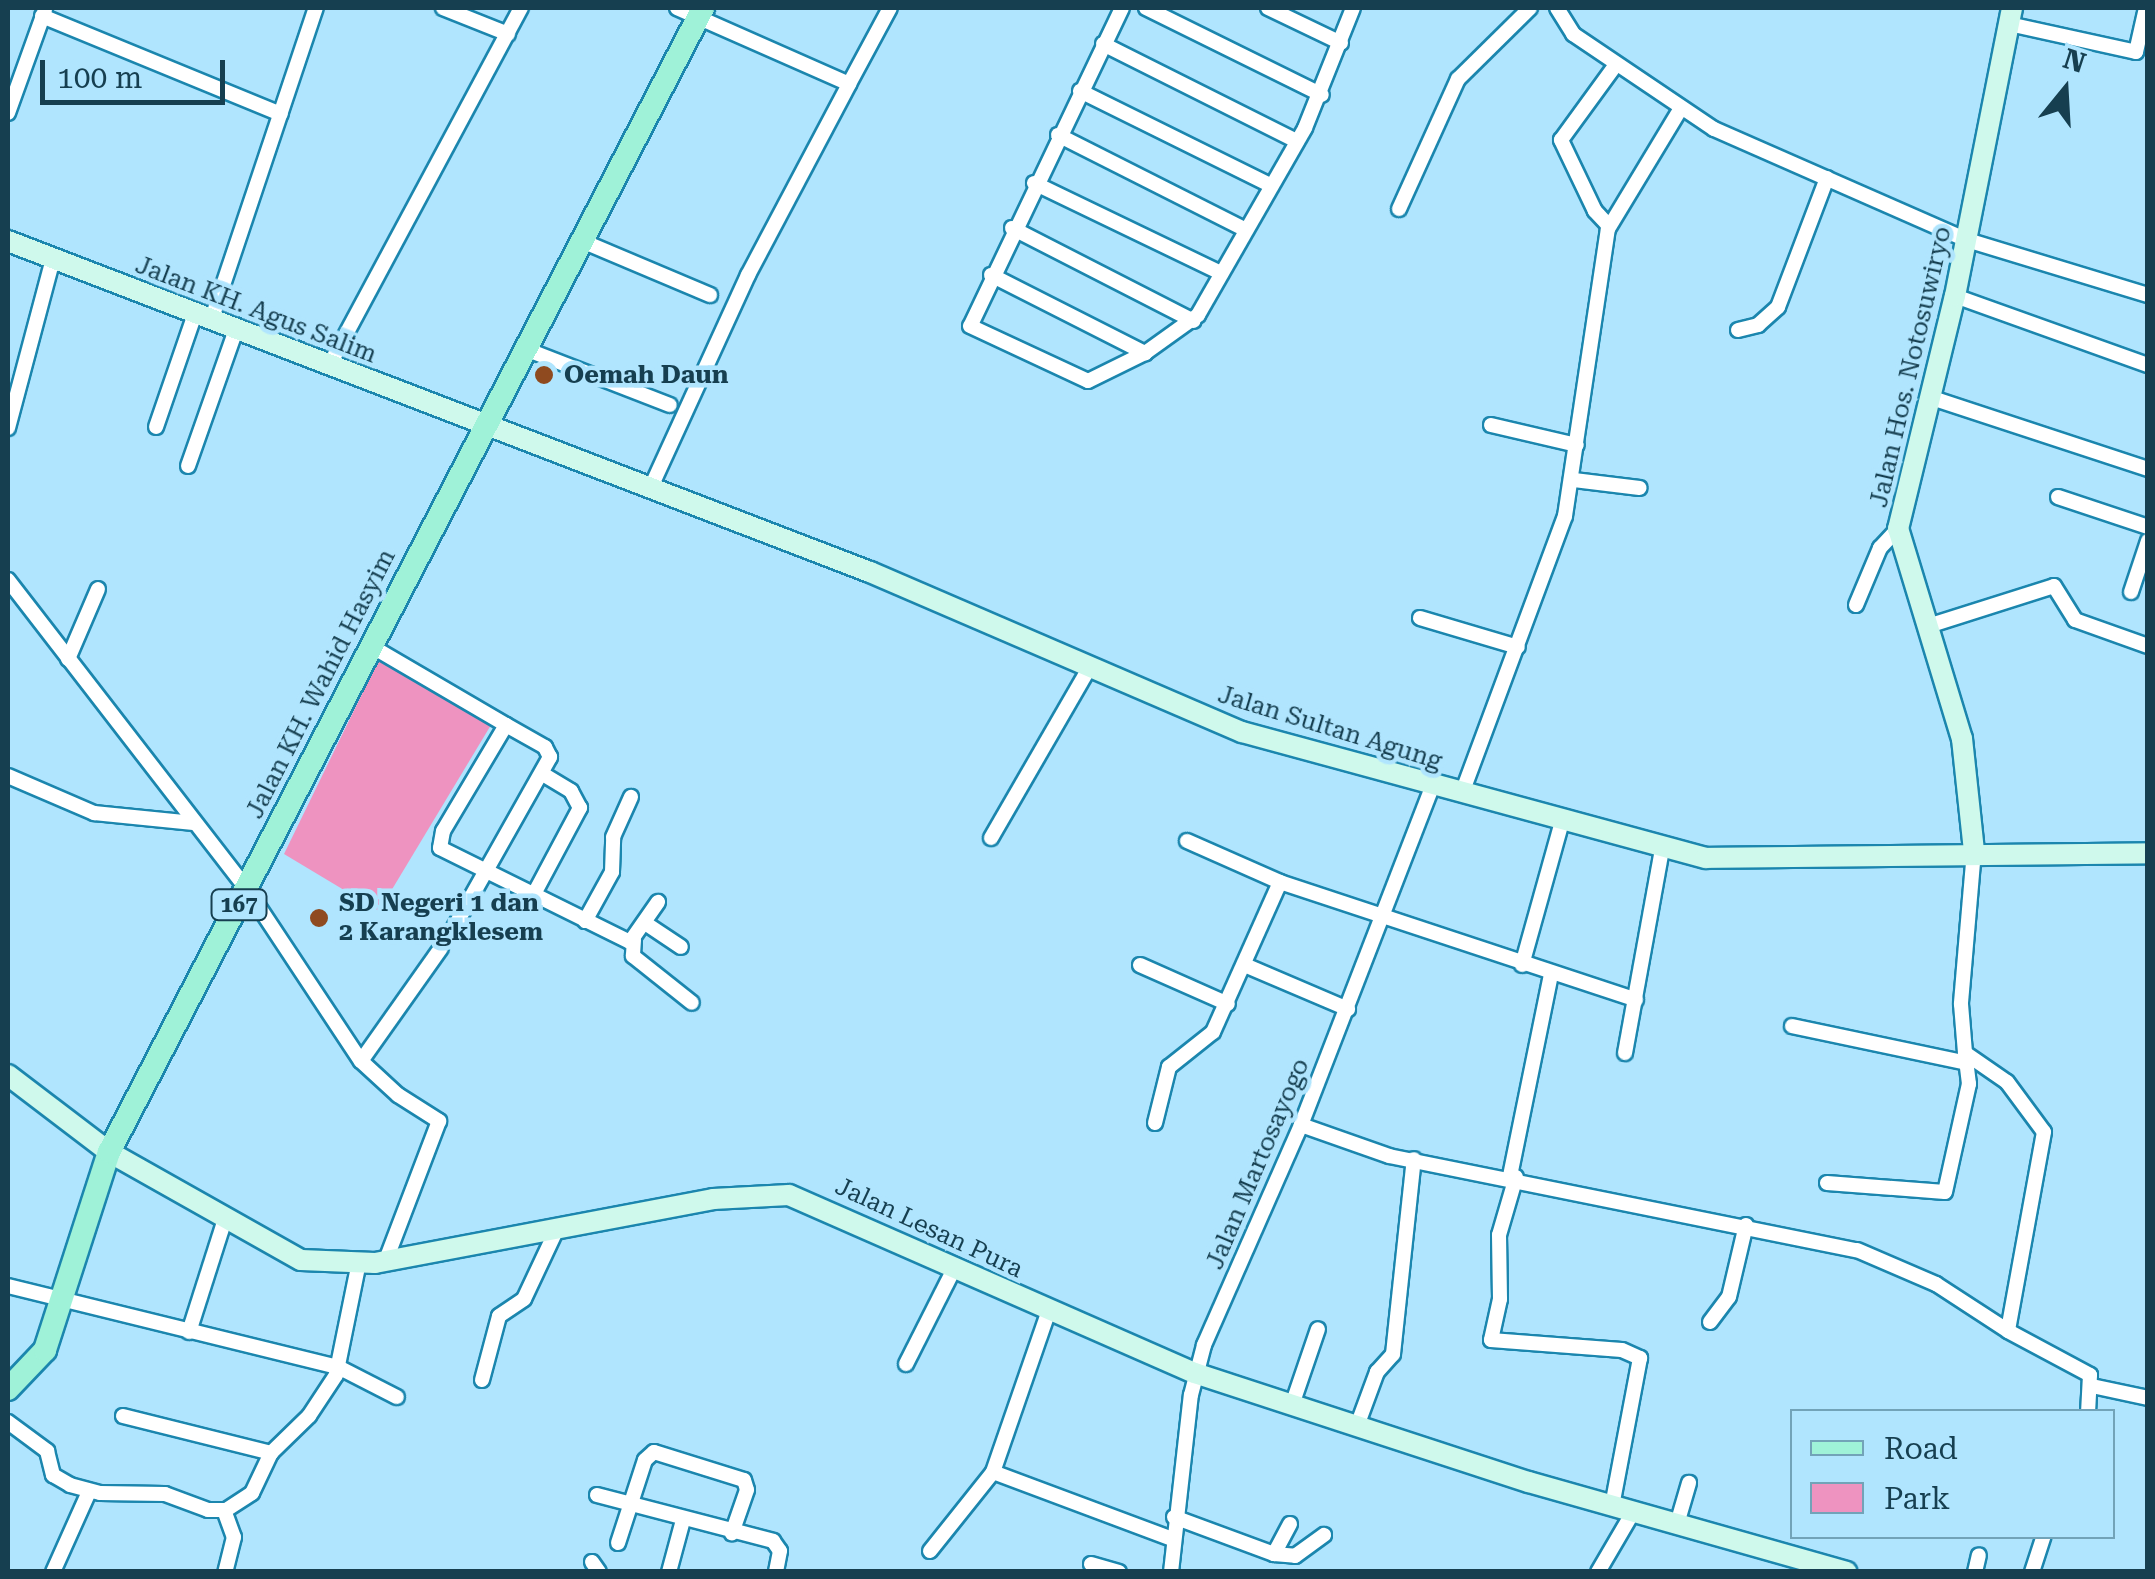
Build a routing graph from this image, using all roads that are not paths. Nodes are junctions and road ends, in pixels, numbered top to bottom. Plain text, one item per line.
1 (316, 8) edge
2 (444, 8) edge
3 (521, 8) edge
4 (890, 8) edge
5 (1122, 8) edge
6 (1146, 8) edge
7 (1268, 8) edge
8 (1353, 8) edge
9 (1530, 8) edge
10 (1557, 8) edge
11 (2146, 8) edge
12 (693, 10) edge
13 (45, 12) edge
14 (2010, 16) edge
15 (508, 34) junction
16 (1341, 43) junction
17 (1103, 44) junction
18 (1615, 66) junction
19 (849, 84) junction
20 (1080, 90) junction
21 (1322, 95) junction
22 (1681, 108) junction
23 (8, 113) edge
24 (281, 114) junction
25 (1058, 136) junction
26 (1297, 141) junction
27 (1827, 178) junction
28 (1034, 183) junction
29 (1270, 185) junction
30 (1399, 209) dead end
31 (1609, 226) junction
32 (1012, 228) junction
33 (1244, 229) junction
34 (1967, 240) junction
35 (8, 241) edge
36 (582, 241) junction
37 (53, 259) junction
38 (1221, 273) junction
39 (991, 275) junction
40 (710, 295) dead end
41 (2148, 295) edge
42 (1955, 296) junction
43 (203, 318) junction
44 (1194, 320) junction
45 (236, 330) junction
46 (1738, 330) dead end
47 (528, 350) junction
48 (1145, 353) junction
49 (330, 364) junction
50 (2148, 365) edge
51 (1929, 397) junction
52 (670, 406) dead end
53 (487, 424) junction
54 (1492, 425) dead end
55 (156, 427) dead end
56 (8, 428) edge
57 (1577, 445) junction
58 (188, 466) dead end
59 (2148, 469) edge
60 (1574, 480) junction
61 (651, 487) junction
62 (1640, 488) dead end
63 (2058, 498) dead end
64 (2148, 527) edge
65 (1898, 528) junction
66 (2148, 540) edge
67 (8, 580) edge
68 (98, 589) dead end
69 (2130, 592) dead end
70 (1856, 604) dead end
71 (1420, 618) dead end
72 (1928, 626) junction
73 (372, 646) junction
74 (2148, 646) edge
75 (1518, 648) junction
76 (68, 659) junction
77 (1088, 668) junction
78 (506, 725) junction
79 (543, 774) junction
80 (8, 776) edge
81 (1433, 786) junction
82 (1462, 793) junction
83 (631, 796) dead end
84 (1562, 822) junction
85 (194, 824) junction
86 (991, 838) dead end
87 (1187, 842) dead end
88 (1662, 849) junction
89 (1974, 850) junction
90 (2148, 853) edge
91 (483, 869) junction
92 (1280, 882) junction
93 (247, 889) junction
94 (534, 894) junction
95 (658, 902) dead end
96 (1387, 914) junction
97 (585, 921) junction
98 (646, 923) junction
99 (452, 931) dead end
100 (634, 940) junction
101 (681, 946) dead end
102 (442, 948) dead end
103 (1140, 965) dead end
104 (1522, 965) junction
105 (1247, 966) junction
106 (1552, 974) junction
107 (1636, 1000) junction
108 (692, 1003) dead end
109 (1228, 1004) junction
110 (1348, 1008) junction
111 (1792, 1026) dead end
112 (1625, 1053) dead end
113 (1966, 1058) junction
114 (361, 1061) junction
115 (8, 1075) edge
116 (1155, 1123) dead end
117 (1301, 1126) junction
118 (110, 1152) junction
119 (1414, 1160) junction
120 (1513, 1177) junction
121 (1828, 1183) dead end
122 (225, 1219) junction
123 (1746, 1224) junction
124 (557, 1229) junction
125 (386, 1260) junction
126 (360, 1262) junction
127 (954, 1269) junction
128 (8, 1286) edge
129 (62, 1303) junction
130 (1049, 1310) junction
131 (1710, 1322) dead end
132 (1318, 1329) dead end
133 (2008, 1331) junction
134 (189, 1332) junction
135 (906, 1364) dead end
136 (338, 1367) junction
137 (1195, 1373) junction
138 (482, 1380) dead end
139 (2092, 1386) junction
140 (8, 1390) edge
141 (397, 1397) dead end
142 (2148, 1398) edge
143 (1292, 1405) junction
144 (2088, 1409) edge
145 (123, 1416) dead end
146 (8, 1422) edge
147 (1357, 1426) junction
148 (271, 1453) junction
149 (993, 1472) junction
150 (1689, 1483) dead end
151 (89, 1492) junction
152 (596, 1495) dead end
153 (631, 1504) junction
154 (1622, 1509) junction
155 (224, 1510) junction
156 (1174, 1517) junction
157 (683, 1520) junction
158 (1290, 1524) dead end
159 (1677, 1524) junction
160 (732, 1533) junction
161 (1324, 1535) dead end
162 (1172, 1538) junction
163 (2043, 1539) edge
164 (618, 1543) dead end
165 (930, 1551) dead end
166 (1274, 1554) junction
167 (1979, 1556) dead end
168 (1091, 1564) dead end
169 (53, 1572) edge
170 (225, 1572) edge
171 (669, 1572) edge
172 (776, 1572) edge
173 (1119, 1572) edge
174 (1170, 1572) edge
175 (1598, 1572) edge
176 (1848, 1572) edge
177 (1974, 1572) edge
178 (2032, 1572) edge

1 - 24 street
2 - 15 street
3 - 15 street
4 - 19 street
5 - 17 street
6 - 21 street
7 - 16 street
8 - 16 street
9 - 30 street
10 - 18 street
11 - 14 street
12 - 19 street
12 - 36 main road, Jalan KH. Wahid Hasyim / 167
13 - 23 street
13 - 24 street
14 - 34 street, Jalan Hos. Notosuwiryo
15 - 49 street
16 - 21 street
17 - 20 street
17 - 26 street
18 - 22 street
18 - 31 street
19 - 61 street
20 - 25 street
20 - 29 street
21 - 26 street
22 - 27 street
22 - 31 street
24 - 43 street
25 - 28 street
25 - 33 street
26 - 29 street
27 - 34 street
27 - 46 street
28 - 32 street
28 - 38 street
29 - 33 street
31 - 57 street
32 - 39 street
32 - 44 street
33 - 38 street
34 - 41 street
34 - 42 street, Jalan Hos. Notosuwiryo
35 - 37 street, Jalan KH. Agus Salim
36 - 40 street
36 - 47 main road, Jalan KH. Wahid Hasyim / 167
37 - 43 street, Jalan KH. Agus Salim
37 - 56 street
38 - 44 street
39 - 48 street
39 - 48 street
42 - 50 street
42 - 51 street, Jalan Hos. Notosuwiryo
43 - 45 street, Jalan KH. Agus Salim
43 - 55 street
44 - 48 street
45 - 49 street, Jalan KH. Agus Salim
45 - 58 street
47 - 52 street
47 - 53 main road, Jalan KH. Wahid Hasyim / 167
49 - 53 street, Jalan KH. Agus Salim
51 - 59 street
51 - 65 street, Jalan Hos. Notosuwiryo
53 - 61 street, Jalan Sultan Agung
53 - 73 main road, Jalan KH. Wahid Hasyim / 167
54 - 57 street
57 - 60 street
60 - 62 street
60 - 75 street
61 - 77 street, Jalan Sultan Agung
63 - 64 street
65 - 70 street
65 - 72 street, Jalan Hos. Notosuwiryo
66 - 69 street
67 - 76 street
68 - 76 street
71 - 75 street
72 - 74 street
72 - 89 street, Jalan Hos. Notosuwiryo
73 - 78 street
73 - 93 main road, Jalan KH. Wahid Hasyim / 167
75 - 82 street
76 - 85 street
77 - 81 street, Jalan Sultan Agung
77 - 86 street
78 - 79 street
78 - 91 street
79 - 91 street
79 - 94 street
80 - 85 street
81 - 82 street, Jalan Sultan Agung
81 - 96 street, Jalan Martosayogo
82 - 84 street, Jalan Sultan Agung
83 - 97 street
84 - 88 street, Jalan Sultan Agung
84 - 104 street
85 - 93 street
87 - 92 street
88 - 89 street, Jalan Sultan Agung
88 - 107 street
89 - 90 street, Jalan Sultan Agung
89 - 113 street
91 - 94 street
91 - 99 street
92 - 96 street
92 - 105 street
93 - 114 street
93 - 118 main road, Jalan KH. Wahid Hasyim / 167
94 - 97 street
95 - 98 street
96 - 104 street
96 - 110 street, Jalan Martosayogo
97 - 100 street
98 - 100 street
98 - 101 street
100 - 108 street
102 - 114 street
103 - 109 street
104 - 106 street
105 - 109 street
105 - 110 street
106 - 107 street
106 - 120 street
107 - 112 street
109 - 116 street
110 - 117 street, Jalan Martosayogo
111 - 113 street
113 - 121 street
113 - 133 street
114 - 125 street
115 - 118 street, Jalan Lesan Pura
117 - 119 street
117 - 137 street, Jalan Martosayogo
118 - 122 street, Jalan Lesan Pura
118 - 129 main road, Jalan KH. Wahid Hasyim / 167
119 - 120 street
119 - 147 street
120 - 123 street
120 - 154 street
122 - 126 street, Jalan Lesan Pura
122 - 134 street
123 - 131 street
123 - 133 street
124 - 125 street, Jalan Lesan Pura
124 - 127 street, Jalan Lesan Pura
124 - 138 street
125 - 126 street, Jalan Lesan Pura
126 - 136 street
127 - 130 street, Jalan Lesan Pura
127 - 135 street
128 - 129 street
129 - 134 street
129 - 140 main road, Jalan KH. Wahid Hasyim / 167
130 - 137 street, Jalan Lesan Pura
130 - 149 street
132 - 143 street
133 - 139 street
134 - 136 street
136 - 141 street
136 - 148 street
137 - 143 street, Jalan Lesan Pura
137 - 156 street, Jalan Martosayogo
139 - 142 street
139 - 144 street
143 - 147 street, Jalan Lesan Pura
145 - 148 street
146 - 151 street
147 - 154 street, Jalan Lesan Pura
148 - 155 street
149 - 162 street
149 - 165 street
150 - 159 street
151 - 155 street
151 - 169 street
152 - 153 street
153 - 157 street
153 - 160 street
153 - 164 street
154 - 159 street, Jalan Lesan Pura
154 - 175 street
155 - 170 street
156 - 162 street, Jalan Martosayogo
156 - 166 street
157 - 160 street
157 - 171 street
158 - 166 street
159 - 176 street, Jalan Lesan Pura
160 - 172 street
161 - 166 street
162 - 174 street, Jalan Martosayogo
163 - 178 street
167 - 177 street
168 - 173 street

